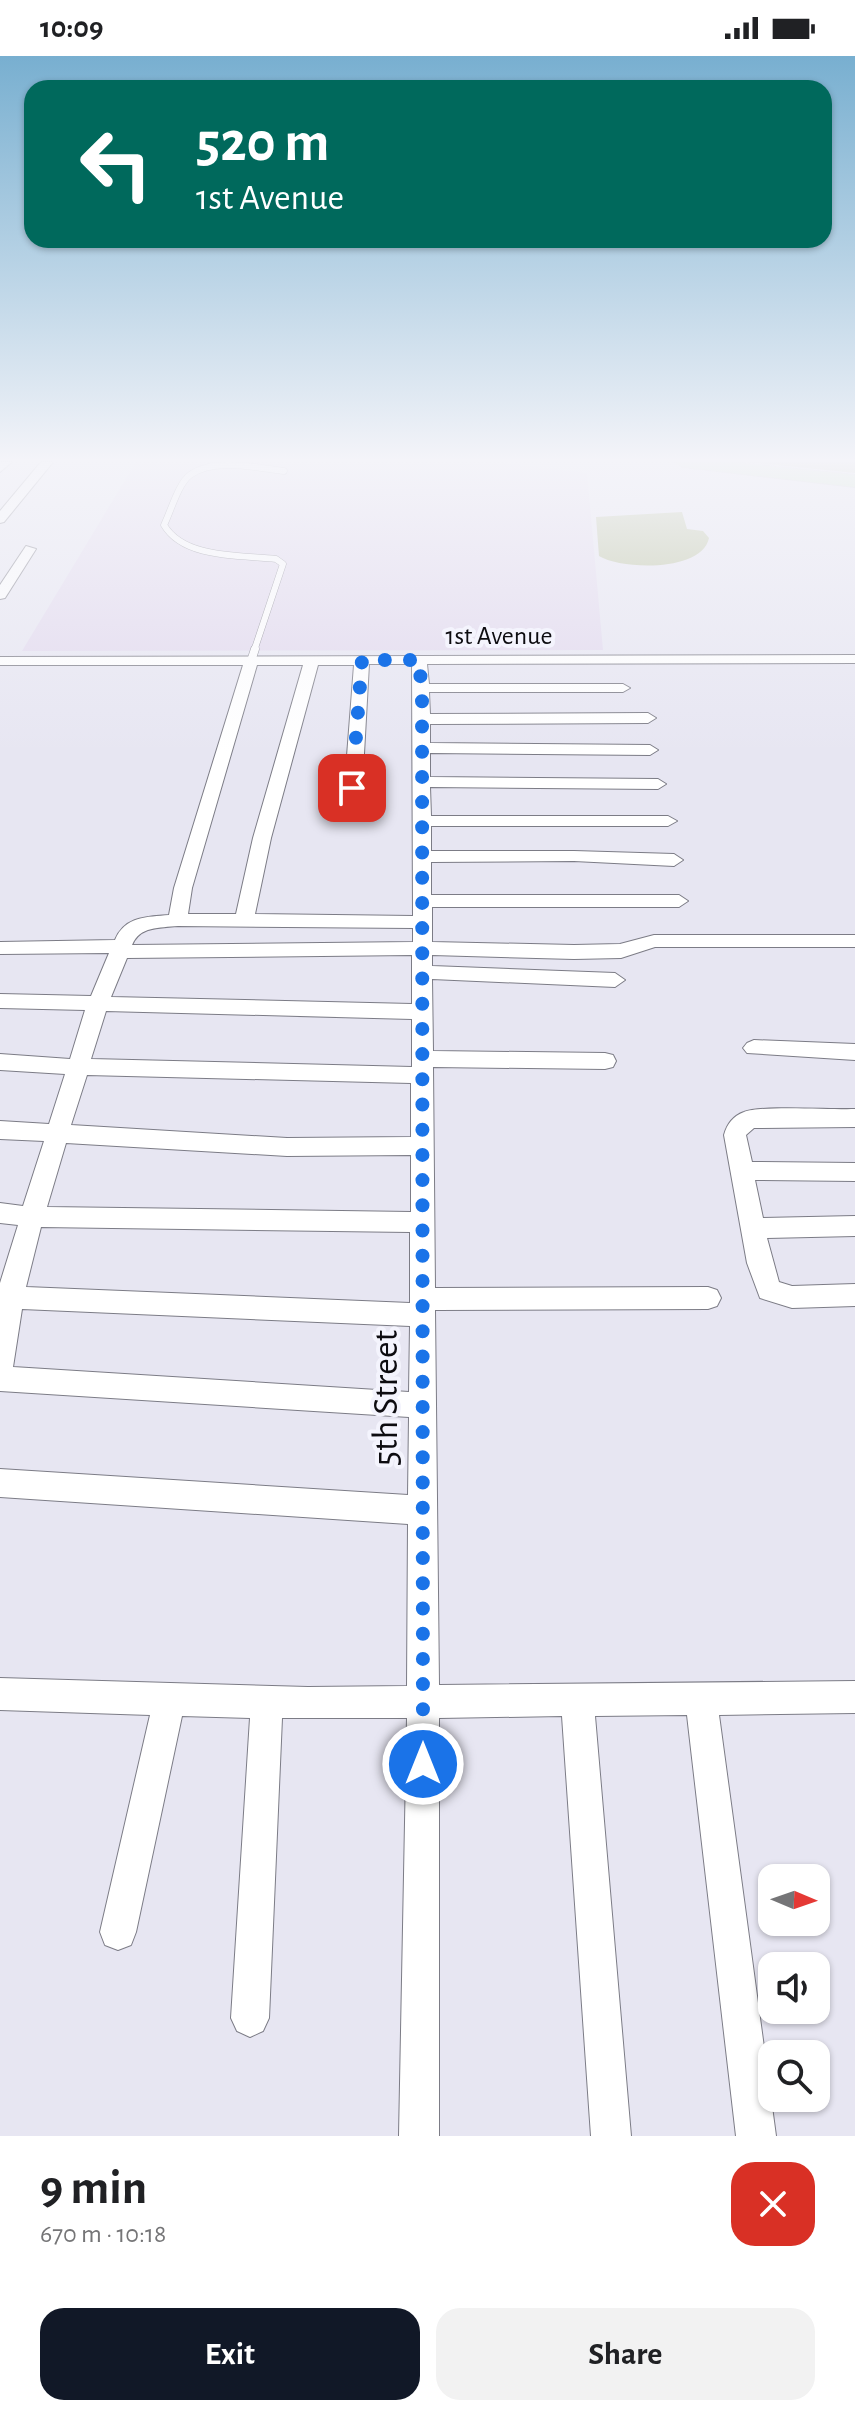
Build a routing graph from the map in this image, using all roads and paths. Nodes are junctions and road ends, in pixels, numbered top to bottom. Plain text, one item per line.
1 (23, 559) edge
2 (276, 559) edge
3 (0, 595) edge
4 (797, 659) junction
5 (855, 659) edge
6 (312, 660) junction
7 (362, 660) junction
8 (419, 660) junction
9 (0, 661) edge
10 (251, 661) junction
11 (855, 673) edge
12 (421, 688) junction
13 (623, 688) dead end
14 (648, 718) dead end
15 (422, 719) junction
16 (422, 748) junction
17 (650, 750) dead end
18 (422, 782) junction
19 (658, 784) dead end
20 (352, 808) dead end
21 (422, 821) junction
22 (668, 821) dead end
23 (422, 857) junction
24 (674, 860) dead end
25 (679, 901) dead end
26 (178, 920) junction
27 (244, 920) junction
28 (422, 936) junction
29 (855, 941) edge
30 (0, 948) edge
31 (121, 949) junction
32 (615, 980) dead end
33 (0, 1001) edge
34 (98, 1003) junction
35 (423, 1012) junction
36 (754, 1048) dead end
37 (855, 1052) edge
38 (605, 1061) dead end
39 (0, 1062) edge
40 (78, 1067) junction
41 (422, 1067) junction
42 (855, 1118) edge
43 (0, 1130) edge
44 (55, 1136) junction
45 (422, 1146) junction
46 (743, 1171) junction
47 (855, 1172) edge
48 (0, 1213) edge
49 (32, 1217) junction
50 (422, 1222) junction
51 (855, 1226) edge
52 (754, 1228) junction
53 (855, 1295) edge
54 (6, 1296) edge
55 (708, 1298) dead end
56 (422, 1307) junction
57 (0, 1368) edge
58 (0, 1379) edge
59 (421, 1405) junction
60 (0, 1483) edge
61 (422, 1510) junction
62 (0, 1694) edge
63 (855, 1697) edge
64 (170, 1698) junction
65 (701, 1698) junction
66 (577, 1700) junction
67 (267, 1701) junction
68 (423, 1702) junction
69 (118, 1932) dead end
70 (250, 2018) dead end
71 (419, 2136) edge
72 (611, 2136) edge
73 (756, 2136) edge

1 - 3 street
2 - 10 lane
4 - 5 street, 1st Avenue
4 - 8 street, 1st Avenue
4 - 11 street
6 - 7 street, 1st Avenue
6 - 10 street, 1st Avenue
6 - 27 street
7 - 8 street, 1st Avenue
7 - 20 street
8 - 12 street, 5th Street
9 - 10 street, 1st Avenue
10 - 26 street
12 - 13 street
12 - 15 street, 5th Street
14 - 15 street
15 - 16 street, 5th Street
16 - 17 street
16 - 18 street, 5th Street
18 - 19 street
18 - 21 street, 5th Street
21 - 22 street
21 - 23 street, 5th Street
23 - 24 street
23 - 28 street, 5th Street
25 - 28 street
26 - 27 street
26 - 31 street
27 - 28 street
28 - 29 street
28 - 31 street
28 - 32 street
28 - 35 street, 5th Street
30 - 31 street
31 - 34 street
33 - 34 street
34 - 35 street
34 - 40 street
35 - 41 street, 5th Street
36 - 37 street
38 - 41 street
39 - 40 street
40 - 41 street
40 - 44 street
41 - 45 street, 5th Street
42 - 46 street
43 - 44 street
44 - 45 street
44 - 49 street
45 - 50 street, 5th Street
46 - 47 street
46 - 52 street
48 - 49 street
49 - 50 street
49 - 54 street
50 - 56 street, 5th Street
51 - 52 street
52 - 53 street
54 - 56 street
54 - 57 street
55 - 56 street
56 - 59 street, 5th Street
58 - 59 street
59 - 61 street, 5th Street
60 - 61 street
61 - 68 street, 5th Street
62 - 64 street
63 - 65 street
64 - 67 street
64 - 69 street
65 - 66 street
65 - 73 street
66 - 68 street
66 - 72 street
67 - 68 street
67 - 70 street
68 - 71 street, 5th Street

